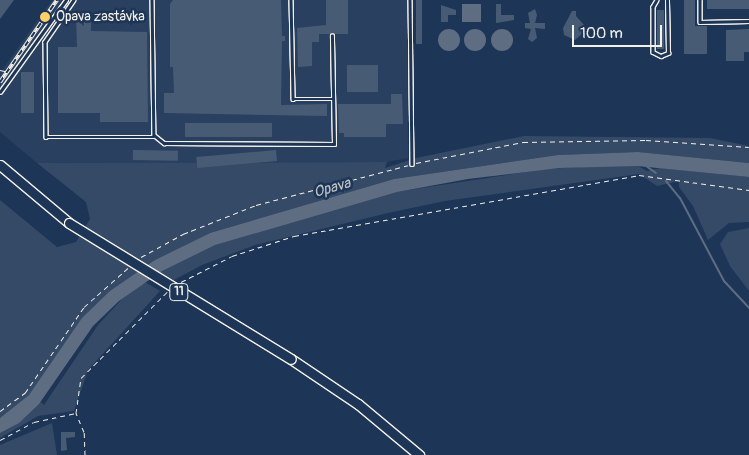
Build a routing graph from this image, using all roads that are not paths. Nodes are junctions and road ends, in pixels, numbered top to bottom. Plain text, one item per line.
1 (66, 0) edge
2 (74, 0) edge
3 (152, 0) edge
4 (291, 0) edge
5 (410, 0) edge
6 (657, 0) edge
7 (667, 0) edge
8 (700, 0) edge
9 (749, 22) edge
10 (332, 36) dead end
11 (0, 92) edge
12 (334, 99) junction
13 (154, 137) junction
14 (412, 164) road end
15 (0, 165) edge
16 (419, 455) edge

1 - 11 lane
2 - 13 lane
3 - 13 lane
4 - 12 lane
5 - 14 lane
6 - 7 lane
8 - 9 lane
10 - 12 lane
12 - 13 lane
15 - 16 main road, 11, bridge

